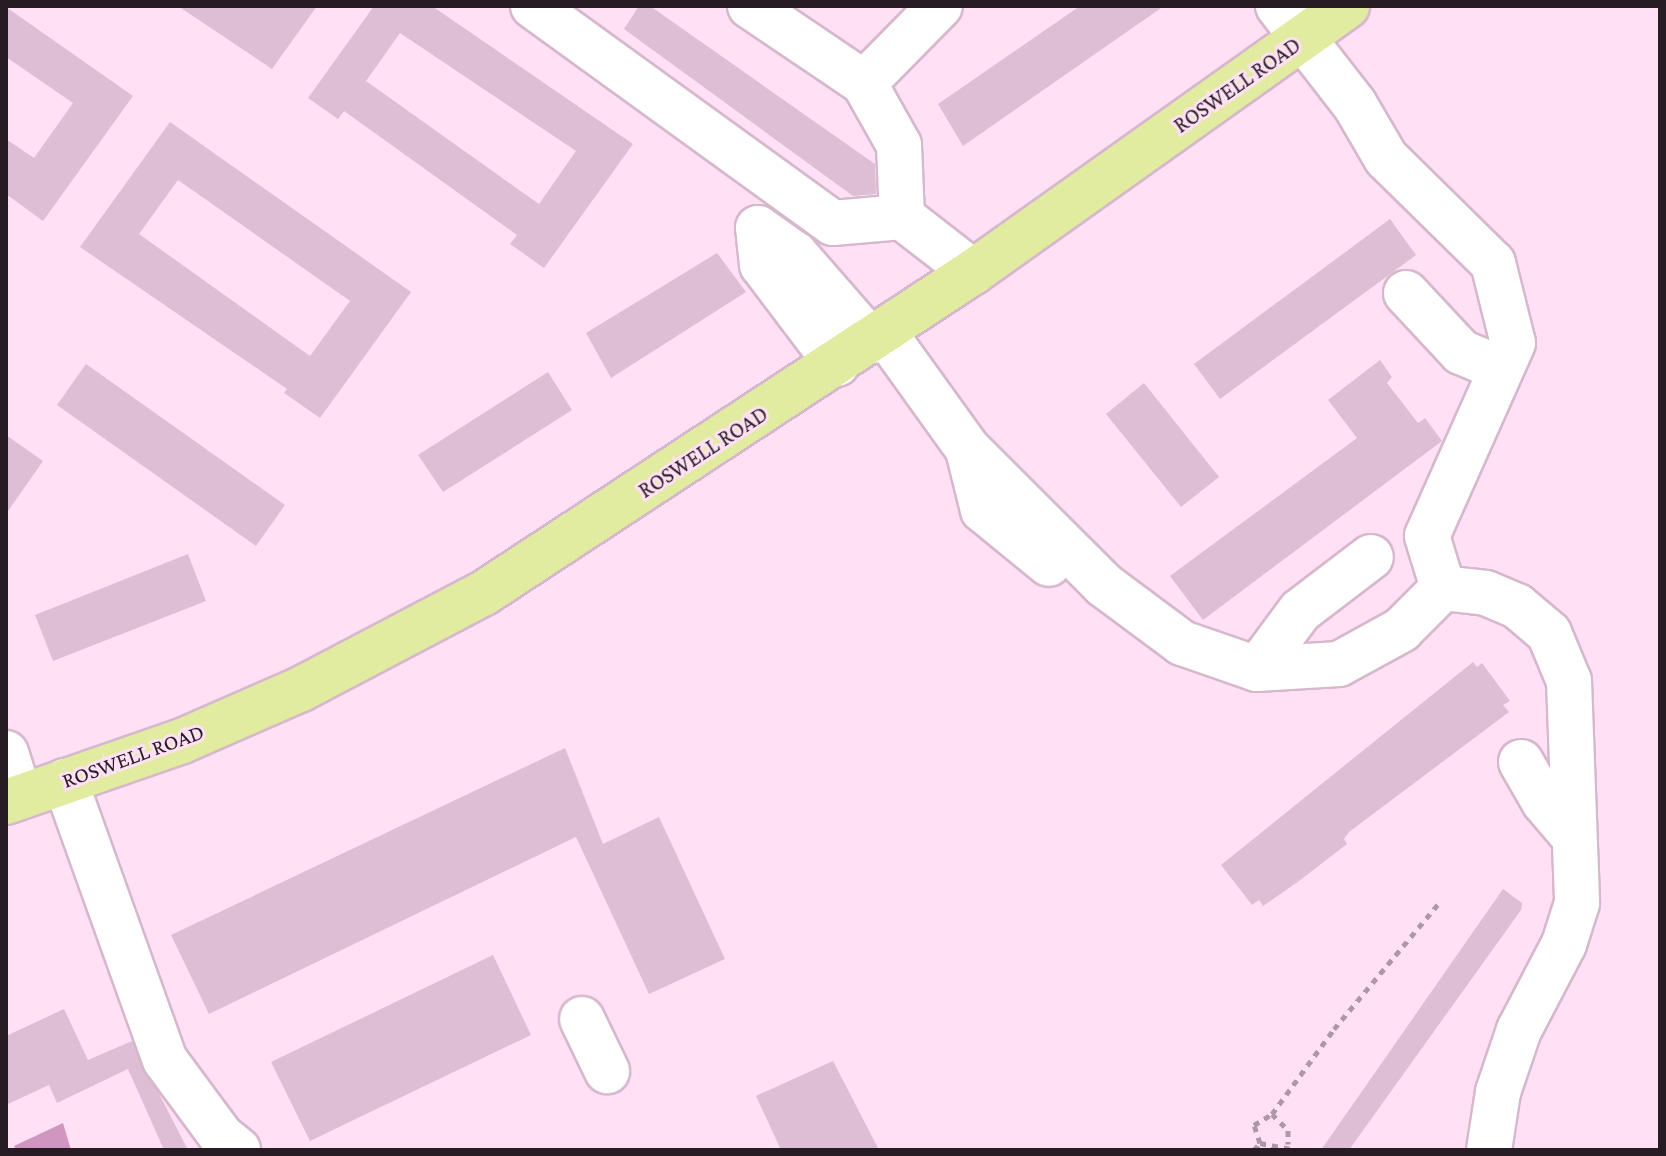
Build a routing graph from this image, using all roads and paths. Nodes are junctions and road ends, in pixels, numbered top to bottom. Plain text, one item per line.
1 (533, 6) edge
2 (750, 6) edge
3 (940, 6) edge
4 (1347, 6) edge
5 (1291, 21) edge
6 (864, 83) junction
7 (902, 217) junction
8 (973, 272) junction
9 (1406, 293) dead end
10 (864, 345) junction
11 (1501, 369) junction
12 (1371, 557) dead end
13 (1443, 588) junction
14 (1257, 669) junction
15 (6, 753) edge
16 (1521, 762) dead end
17 (65, 781) junction
18 (13, 800) edge
19 (1574, 837) junction
20 (1439, 903) dead end
21 (582, 1019) dead end
22 (607, 1071) dead end
23 (1272, 1114) junction
24 (1260, 1143) junction
25 (1288, 1144) junction
26 (238, 1150) edge
27 (1254, 1150) edge
28 (1296, 1150) edge
29 (1489, 1150) edge

1 - 7 street
2 - 6 street
3 - 6 street
4 - 5 main road, ROSWELL ROAD
5 - 8 main road, ROSWELL ROAD
5 - 11 street
6 - 7 street
7 - 8 street
8 - 10 main road, ROSWELL ROAD
9 - 11 street
10 - 14 street
10 - 17 main road, ROSWELL ROAD
11 - 13 street
12 - 14 street
13 - 14 street
13 - 19 street
15 - 18 street
16 - 19 street
17 - 18 main road, ROSWELL ROAD
17 - 26 street
19 - 29 street
20 - 23 path
21 - 22 street
23 - 24 path
23 - 25 path
24 - 25 path
24 - 27 path
25 - 28 path

